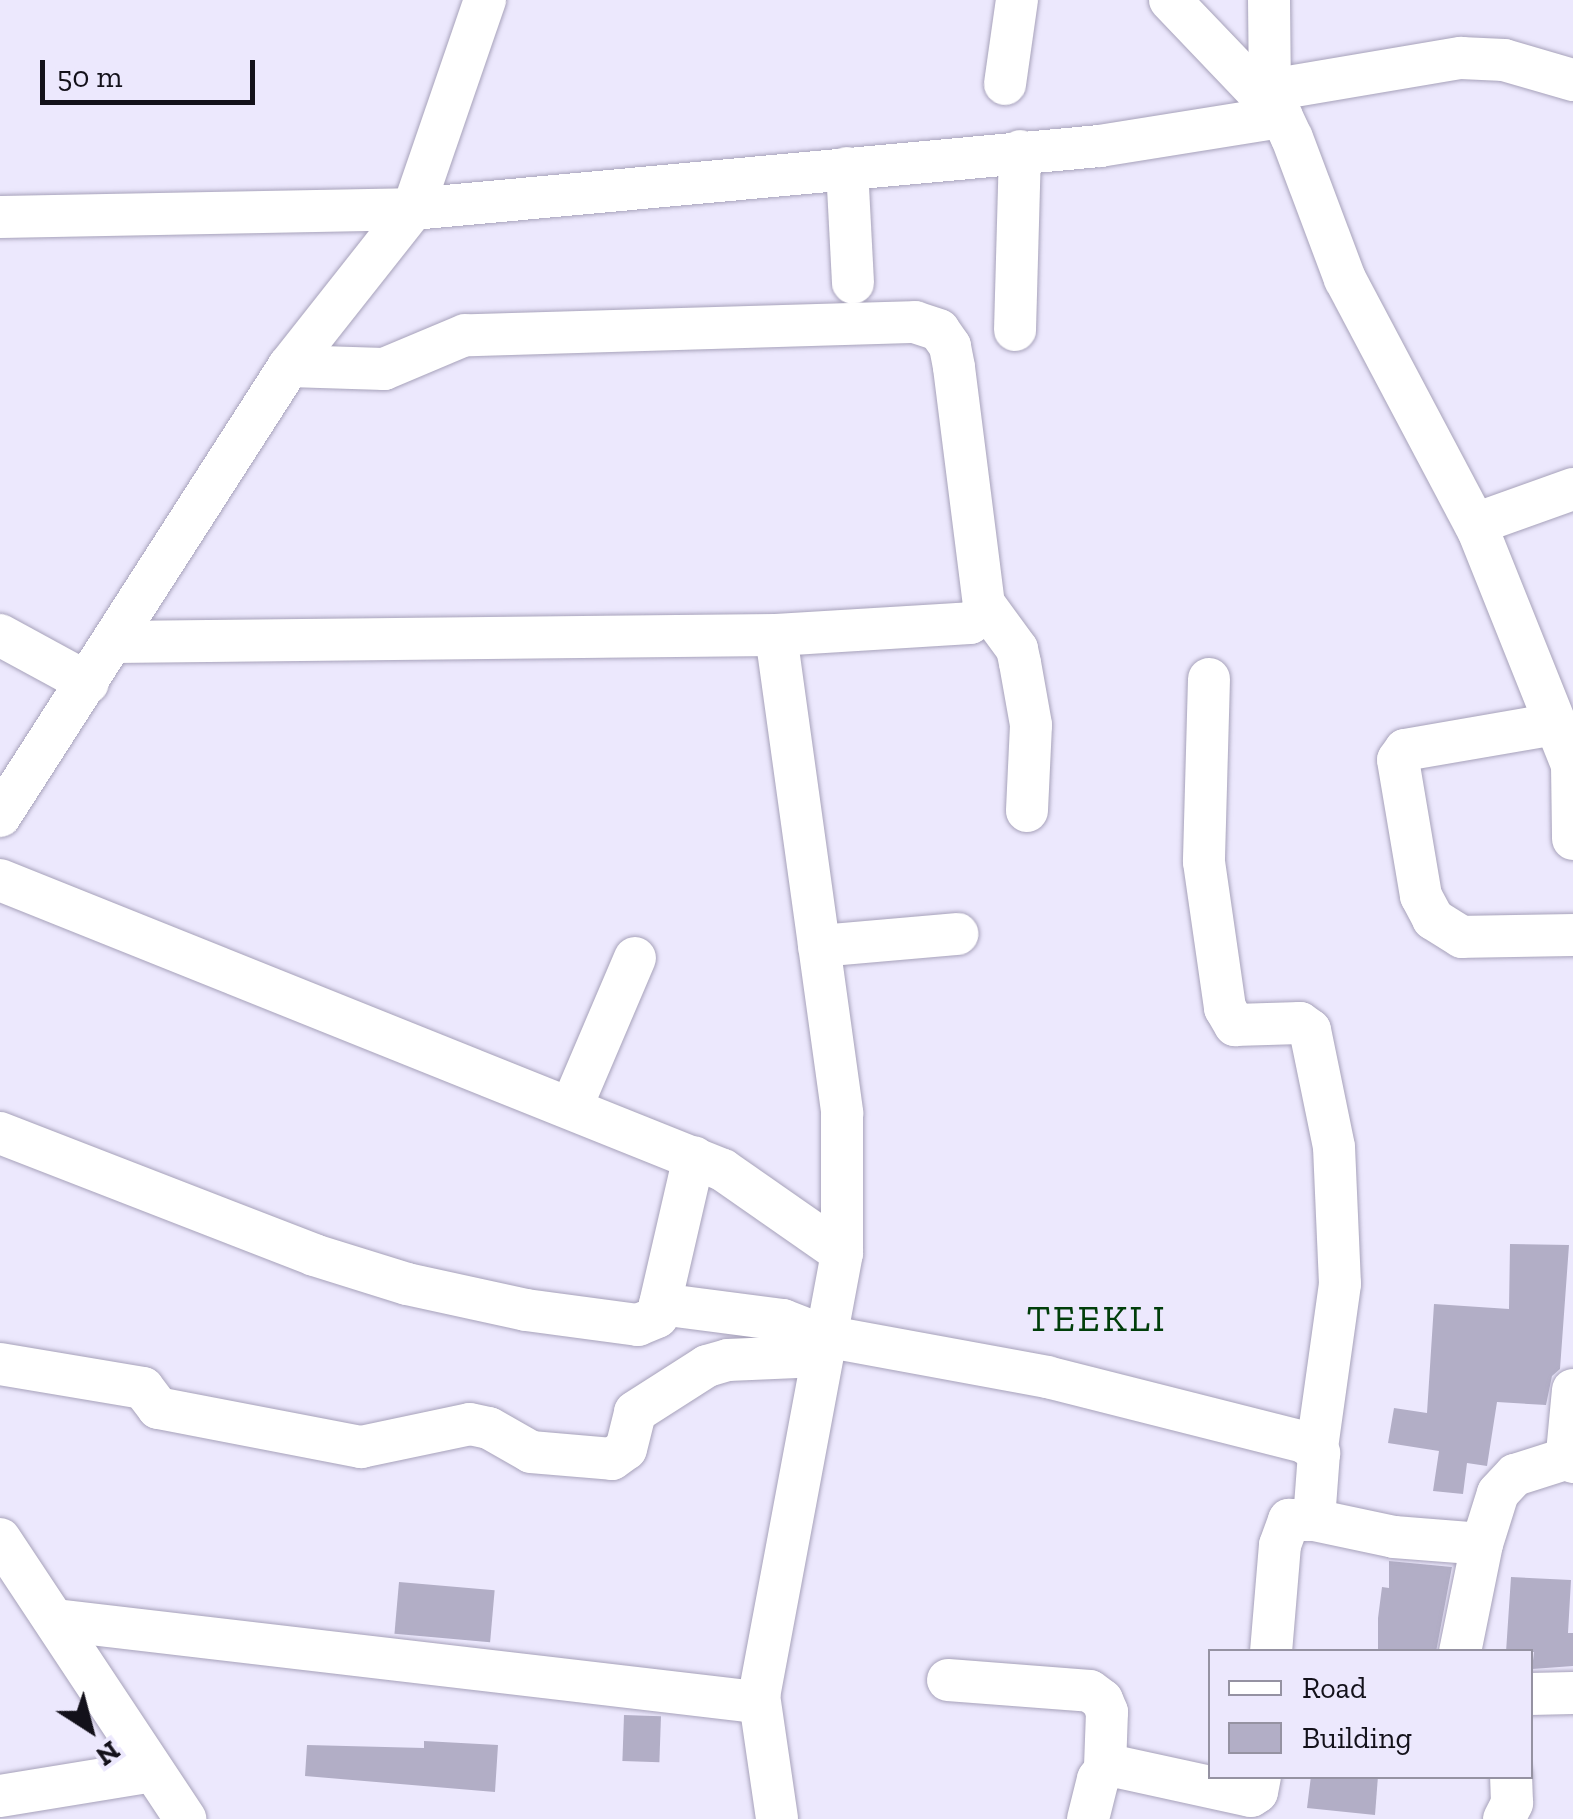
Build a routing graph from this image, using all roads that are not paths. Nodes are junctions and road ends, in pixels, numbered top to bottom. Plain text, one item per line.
1 (485, 0) edge
2 (1017, 0) edge
3 (1170, 0) edge
4 (1269, 0) edge
5 (1573, 80) edge
6 (1005, 84) dead end
7 (1270, 99) junction
8 (1020, 151) junction
9 (847, 168) junction
10 (413, 210) junction
11 (0, 217) edge
12 (853, 283) dead end
13 (1015, 330) dead end
14 (290, 366) junction
15 (1573, 489) edge
16 (1474, 524) junction
17 (987, 608) junction
18 (0, 635) edge
19 (776, 635) junction
20 (116, 642) junction
21 (1210, 679) dead end
22 (88, 683) junction
23 (1555, 724) junction
24 (1027, 812) dead end
25 (0, 816) edge
26 (1573, 838) edge
27 (0, 880) edge
28 (956, 934) dead end
29 (1573, 935) edge
30 (819, 946) junction
31 (634, 958) dead end
32 (571, 1108) junction
33 (0, 1133) edge
34 (694, 1158) junction
35 (842, 1252) junction
36 (660, 1304) junction
37 (822, 1346) junction
38 (0, 1364) edge
39 (1573, 1390) edge
40 (1317, 1448) junction
41 (1570, 1460) edge
42 (1314, 1520) junction
43 (0, 1539) edge
44 (1482, 1544) junction
45 (56, 1620) junction
46 (1271, 1649) edge
47 (1461, 1649) edge
48 (948, 1680) dead end
49 (1573, 1693) edge
50 (1533, 1694) edge
51 (759, 1696) junction
52 (1105, 1766) junction
53 (153, 1770) junction
54 (1511, 1779) edge
55 (1261, 1797) edge
56 (6, 1803) edge
57 (185, 1819) edge
58 (777, 1819) edge
59 (1088, 1819) edge
60 (1504, 1819) edge

1 - 10 street
2 - 6 street
3 - 7 street
4 - 7 street
5 - 7 street
7 - 8 street
7 - 16 street
8 - 9 street
8 - 13 street
9 - 10 street
9 - 12 street
10 - 11 street
10 - 14 street
14 - 17 street
14 - 20 street
15 - 16 street
16 - 23 street
17 - 19 street
17 - 24 street
18 - 22 street
19 - 20 street
19 - 30 street
20 - 22 street
21 - 40 street
22 - 25 street
23 - 26 street
23 - 29 street
27 - 32 street
28 - 30 street
30 - 35 street
31 - 32 street
32 - 34 street
33 - 36 street
34 - 35 street
34 - 36 street
35 - 37 street
36 - 37 street
37 - 38 street
37 - 40 street
37 - 51 street
39 - 41 street
40 - 42 street
41 - 44 street
42 - 44 street
42 - 46 street
43 - 45 street
44 - 47 street
45 - 51 street
45 - 53 street
48 - 52 street
49 - 50 street
51 - 58 street
52 - 55 street
52 - 59 street
53 - 56 street
53 - 57 street
54 - 60 street

